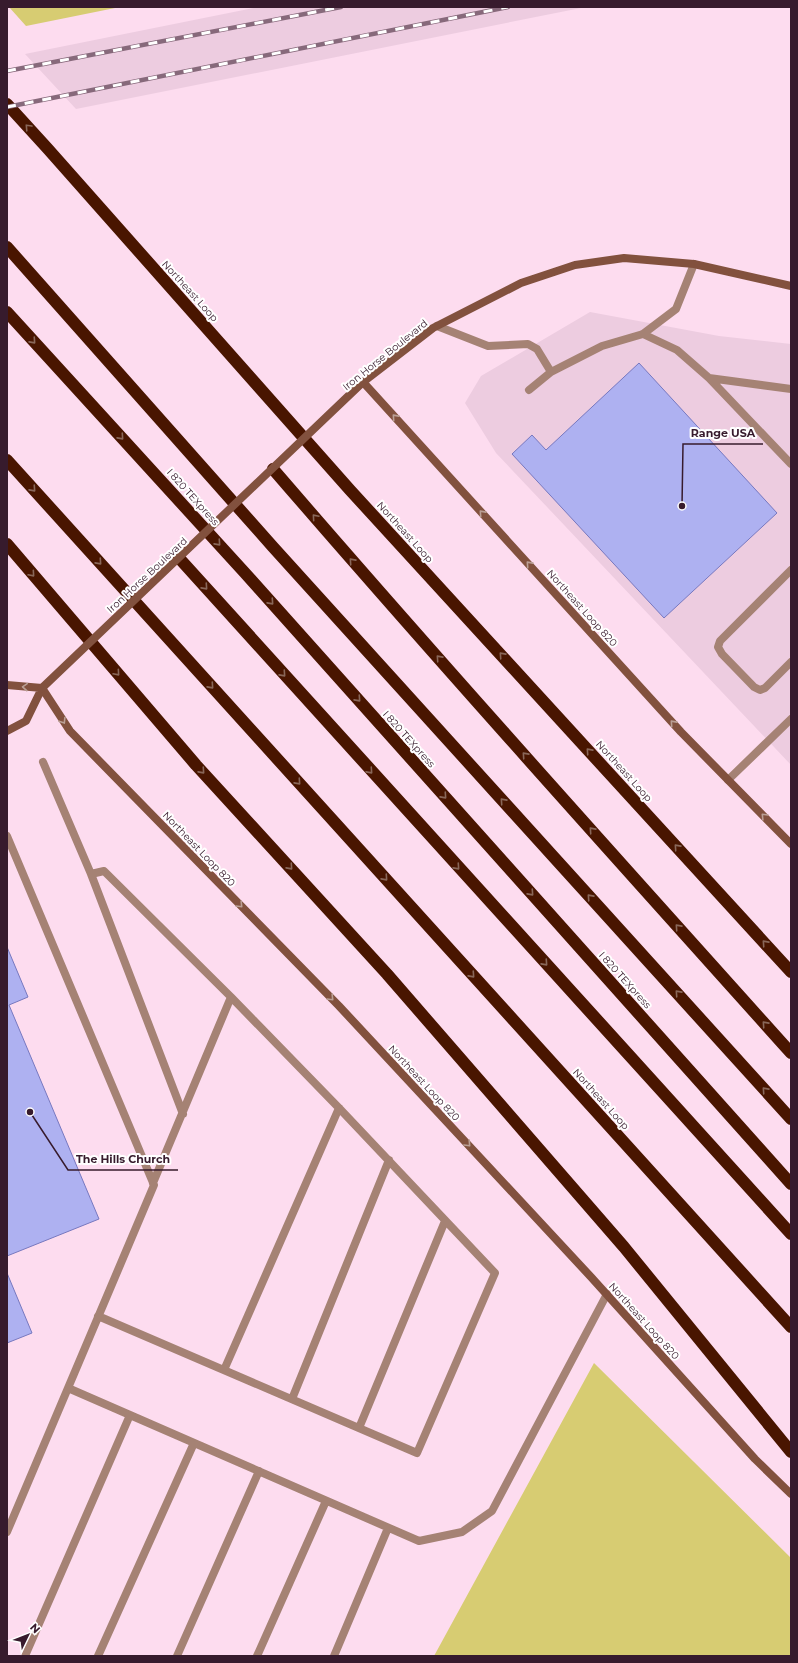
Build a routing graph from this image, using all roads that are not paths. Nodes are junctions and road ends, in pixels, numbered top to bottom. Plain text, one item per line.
1 (7, 104) edge
2 (7, 247) edge
3 (694, 264) junction
4 (791, 286) edge
5 (7, 312) edge
6 (437, 326) junction
7 (643, 334) junction
8 (552, 372) junction
9 (709, 378) junction
10 (363, 382) junction
11 (791, 389) edge
12 (529, 390) dead end
13 (7, 460) edge
14 (791, 464) edge
15 (273, 469) junction
16 (7, 544) edge
17 (178, 558) junction
18 (791, 570) edge
19 (791, 662) edge
20 (7, 685) edge
21 (42, 688) junction
22 (791, 719) edge
23 (7, 731) edge
24 (43, 762) dead end
25 (728, 780) junction
26 (7, 836) edge
27 (791, 844) edge
28 (91, 874) junction
29 (791, 972) edge
30 (231, 998) junction
31 (791, 1053) edge
32 (339, 1108) junction
33 (183, 1114) junction
34 (791, 1119) edge
35 (389, 1160) junction
36 (153, 1183) junction
37 (791, 1184) edge
38 (446, 1221) junction
39 (791, 1234) edge
40 (607, 1294) junction
41 (98, 1316) junction
42 (791, 1326) edge
43 (224, 1370) junction
44 (68, 1388) junction
45 (292, 1400) junction
46 (130, 1415) junction
47 (359, 1428) junction
48 (194, 1443) junction
49 (791, 1452) edge
50 (259, 1471) junction
51 (791, 1494) edge
52 (326, 1501) junction
53 (388, 1528) junction
54 (7, 1532) edge
55 (25, 1656) edge
56 (98, 1656) edge
57 (177, 1656) edge
58 (257, 1656) edge
59 (334, 1656) edge

29 -> 1 highway, Northeast Loop
34 -> 2 highway
3 - 4 main road, Iron Horse Boulevard
3 - 6 main road, Iron Horse Boulevard
3 - 7 lane
5 -> 37 highway, I 820 TEXpress
6 - 8 lane
6 - 10 main road, Iron Horse Boulevard
7 - 8 lane
7 - 9 lane
8 - 12 lane
9 - 11 lane
9 - 14 lane
10 - 15 main road, Iron Horse Boulevard, bridge
25 -> 10 main road, Northeast Loop 820
13 -> 42 highway, Northeast Loop
15 - 17 main road, Iron Horse Boulevard, bridge
31 -> 15 highway
16 -> 49 highway
17 - 21 main road, Iron Horse Boulevard, bridge
17 -> 39 highway
18 - 19 lane
21 -> 20 main road
21 - 23 main road
21 -> 40 main road, Northeast Loop 820
22 - 25 lane
24 - 28 lane
27 -> 25 main road, Northeast Loop 820
26 - 36 lane
28 - 30 lane
28 - 33 lane
30 - 32 lane
30 - 33 lane
32 - 35 lane
32 - 43 lane
33 - 36 lane
35 - 38 lane
35 - 45 lane
36 - 41 lane
38 - 47 lane
38 - 47 lane
40 - 51 main road, Northeast Loop 820
40 - 53 lane
41 - 43 lane
41 - 44 lane
43 - 45 lane
44 - 46 lane
44 - 54 lane
45 - 47 lane
46 - 48 lane
46 - 55 lane
48 - 50 lane
48 - 56 lane
50 - 52 lane
50 - 57 lane
52 - 53 lane
52 - 58 lane
53 - 59 lane

